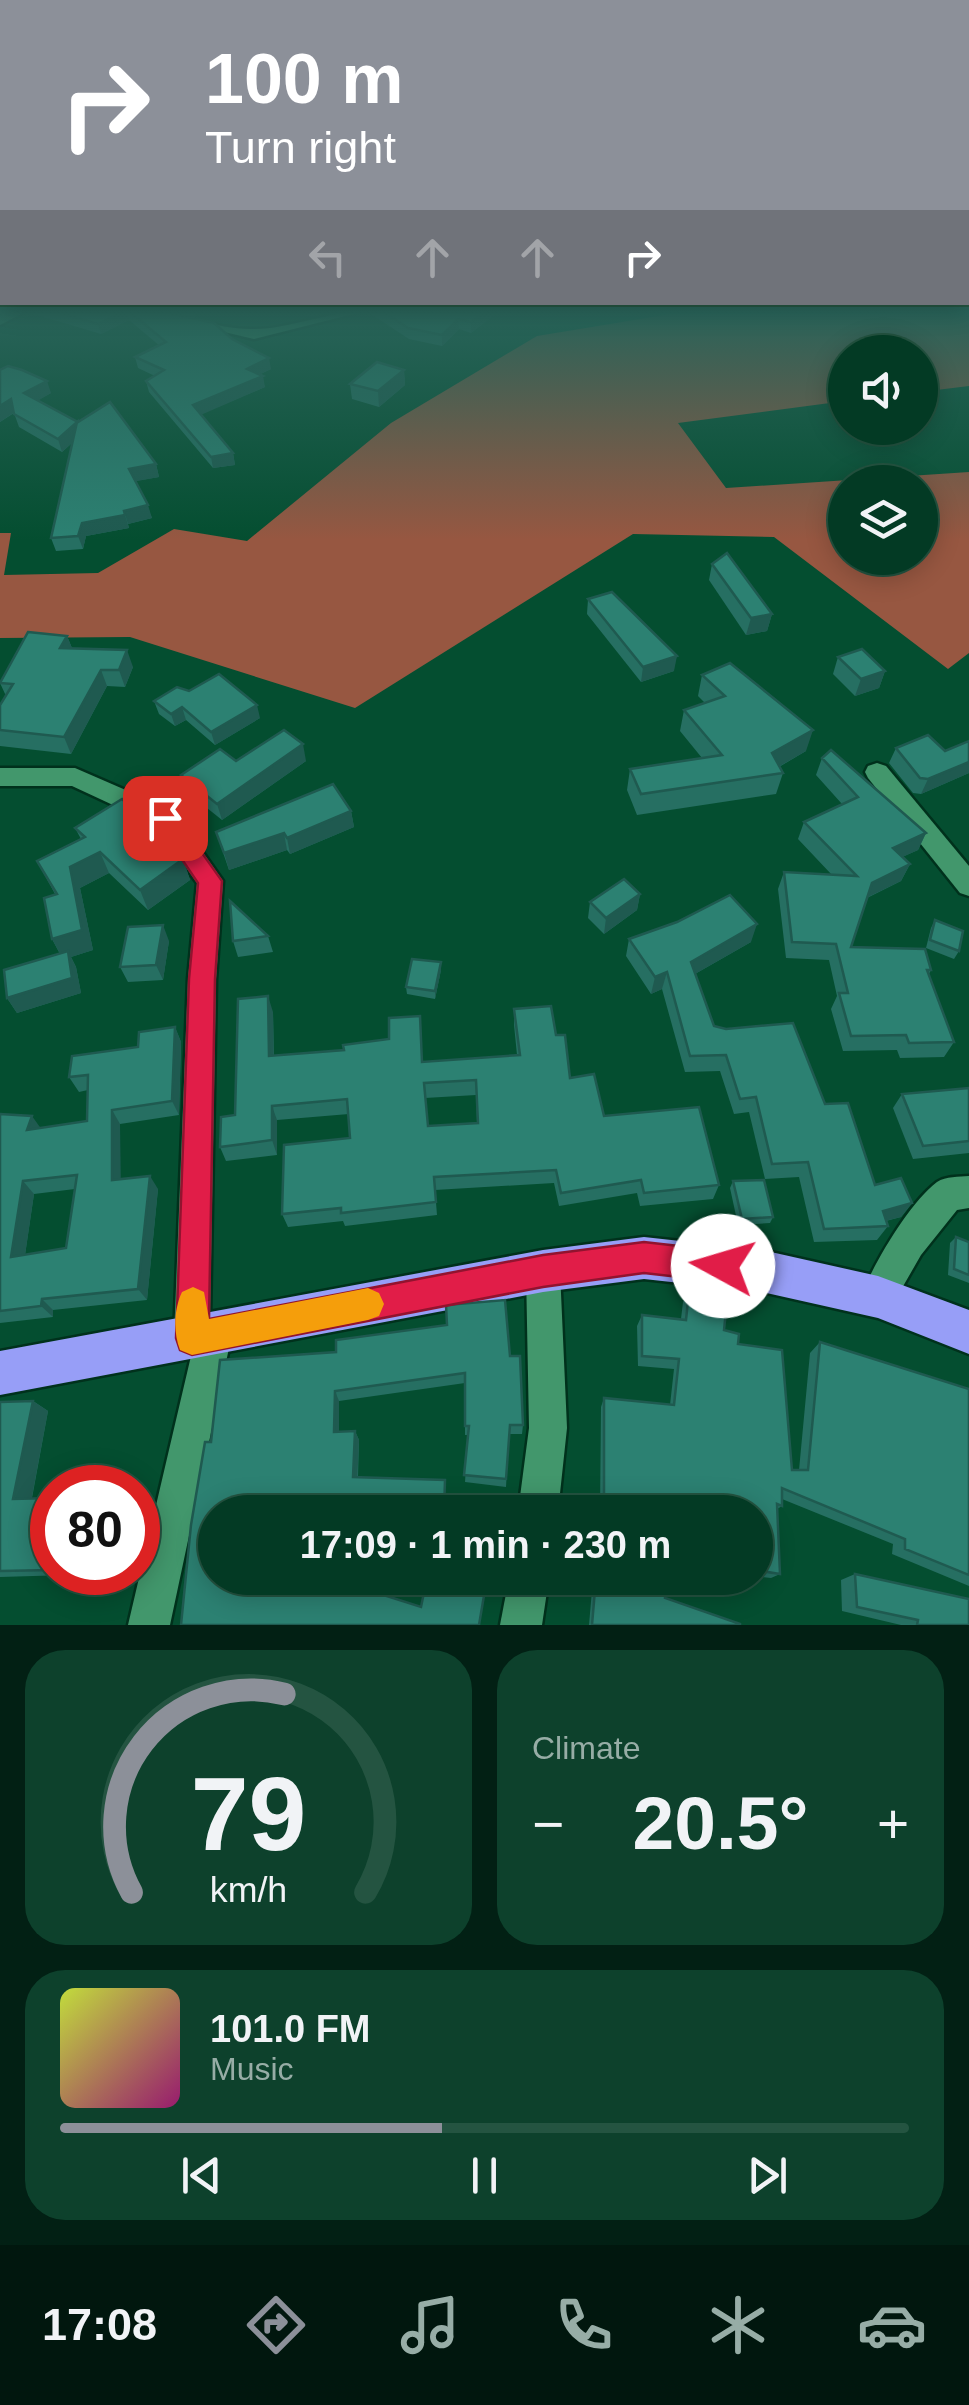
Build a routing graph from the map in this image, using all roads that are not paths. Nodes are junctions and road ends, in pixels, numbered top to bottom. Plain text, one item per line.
1 (877, 772) dead end
2 (0, 777) edge
3 (969, 884) edge
4 (969, 1192) edge
5 (543, 1271) junction
6 (878, 1298) junction
7 (969, 1332) edge
8 (203, 1336) junction
9 (0, 1372) edge
10 (540, 1495) edge
11 (526, 1595) edge
12 (149, 1625) edge
13 (521, 1625) edge

1 - 3 street
2 - 8 street
4 - 6 street
5 - 6 highway
5 - 8 highway
5 - 10 street
6 - 7 highway
8 - 9 highway
8 - 12 street
11 - 13 street

